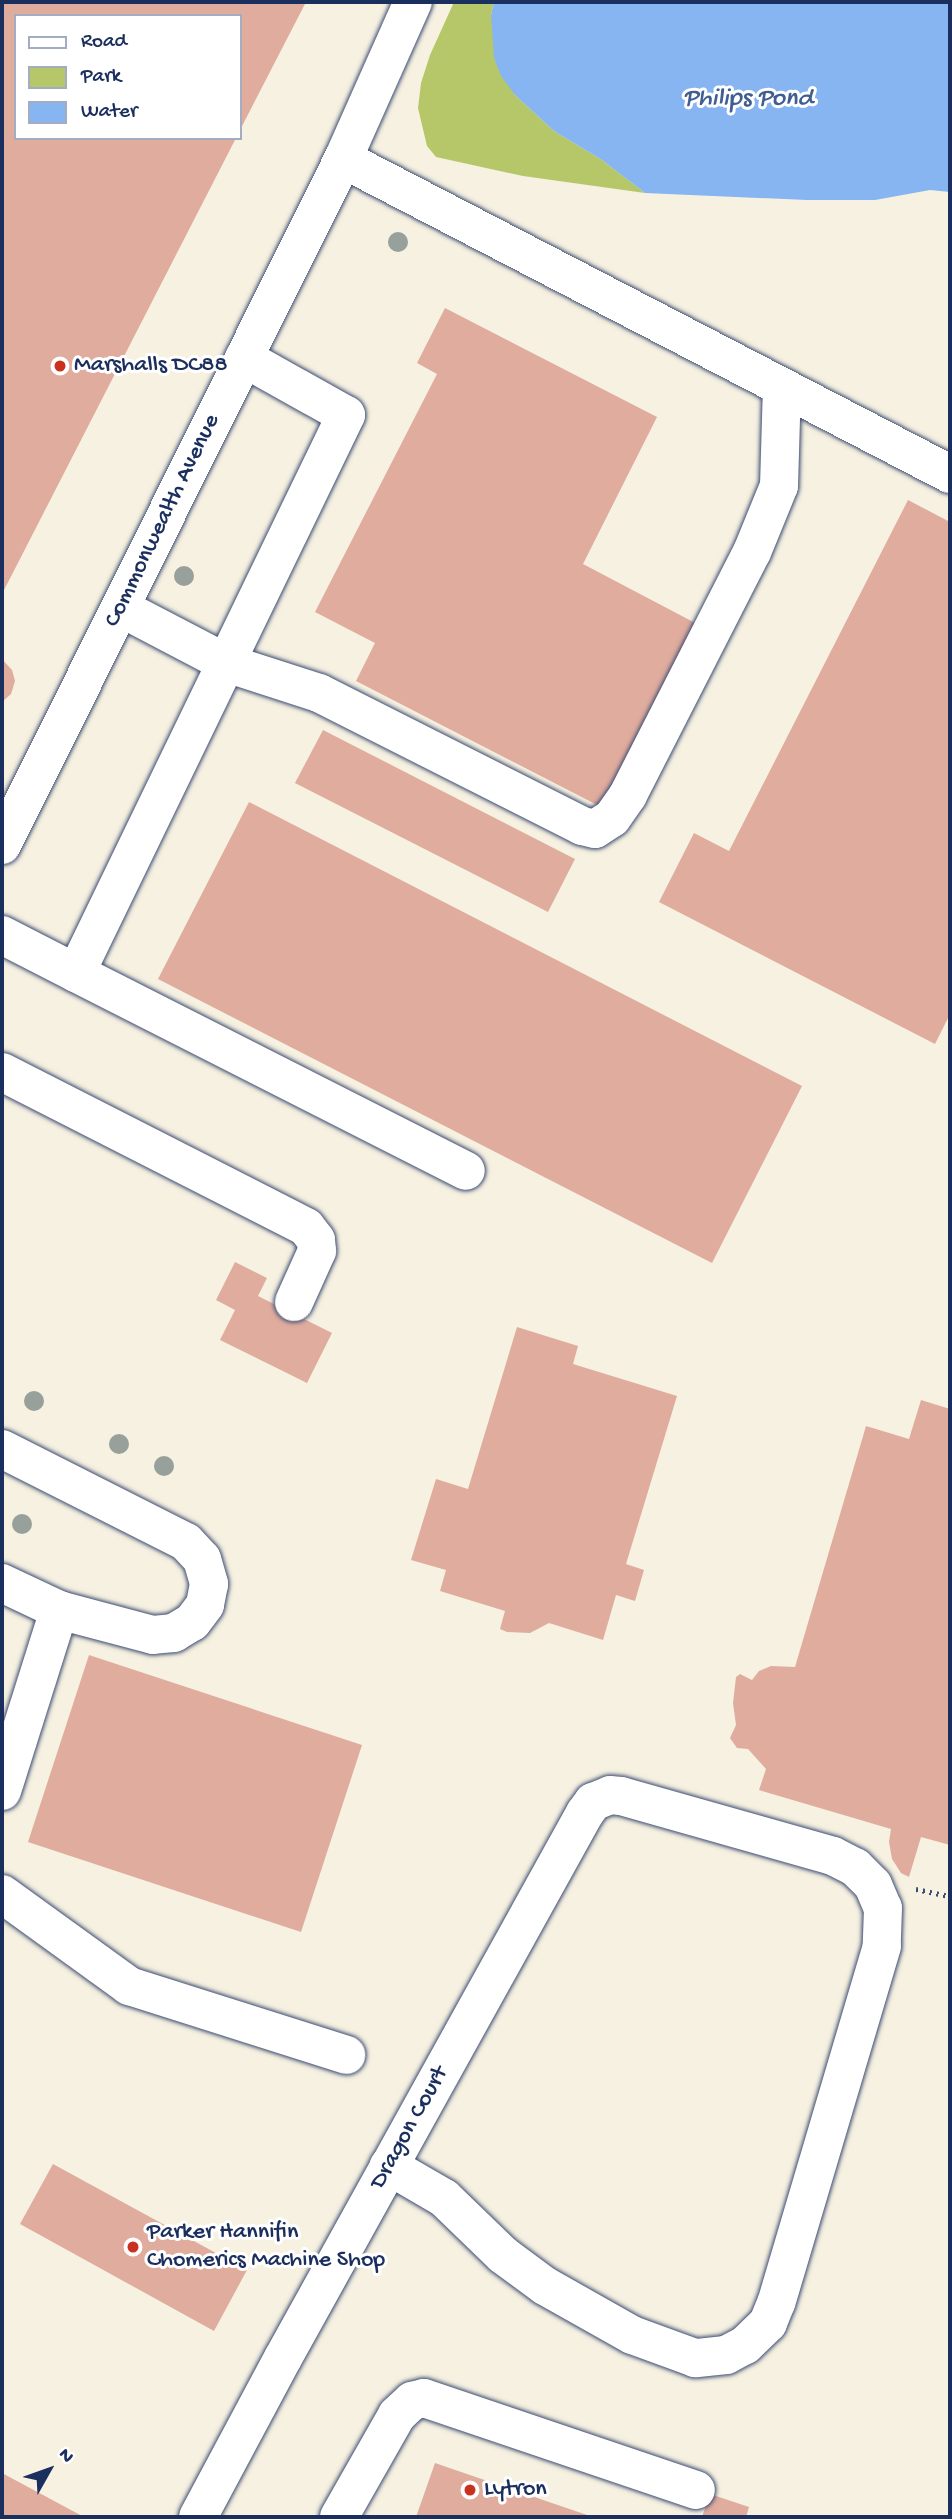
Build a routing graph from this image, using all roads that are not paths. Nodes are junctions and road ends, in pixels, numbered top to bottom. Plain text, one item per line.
1 (413, 2) edge
2 (342, 159) junction
3 (244, 358) junction
4 (782, 387) junction
5 (950, 474) edge
6 (121, 608) junction
7 (226, 663) junction
8 (2, 845) edge
9 (2, 935) edge
10 (76, 973) junction
11 (2, 1072) edge
12 (466, 1171) dead end
13 (295, 1302) dead end
14 (2, 1449) edge
15 (2, 1583) edge
16 (59, 1610) junction
17 (2, 1791) edge
18 (2, 1894) edge
19 (346, 2055) dead end
20 (389, 2166) junction
21 (696, 2490) dead end
22 (198, 2517) edge
23 (340, 2517) edge

1 - 2 street, Commonwealth Avenue
2 - 3 street, Commonwealth Avenue
2 - 4 street
3 - 6 street, Commonwealth Avenue
3 - 7 street
4 - 5 street
4 - 7 street
6 - 7 street
6 - 8 street, Commonwealth Avenue
7 - 10 street
9 - 10 street
10 - 12 street
11 - 13 street
14 - 16 street
15 - 16 street
16 - 17 street
18 - 19 street
20 - 20 street, Dragon Court
20 - 22 street, Dragon Court
21 - 23 street

